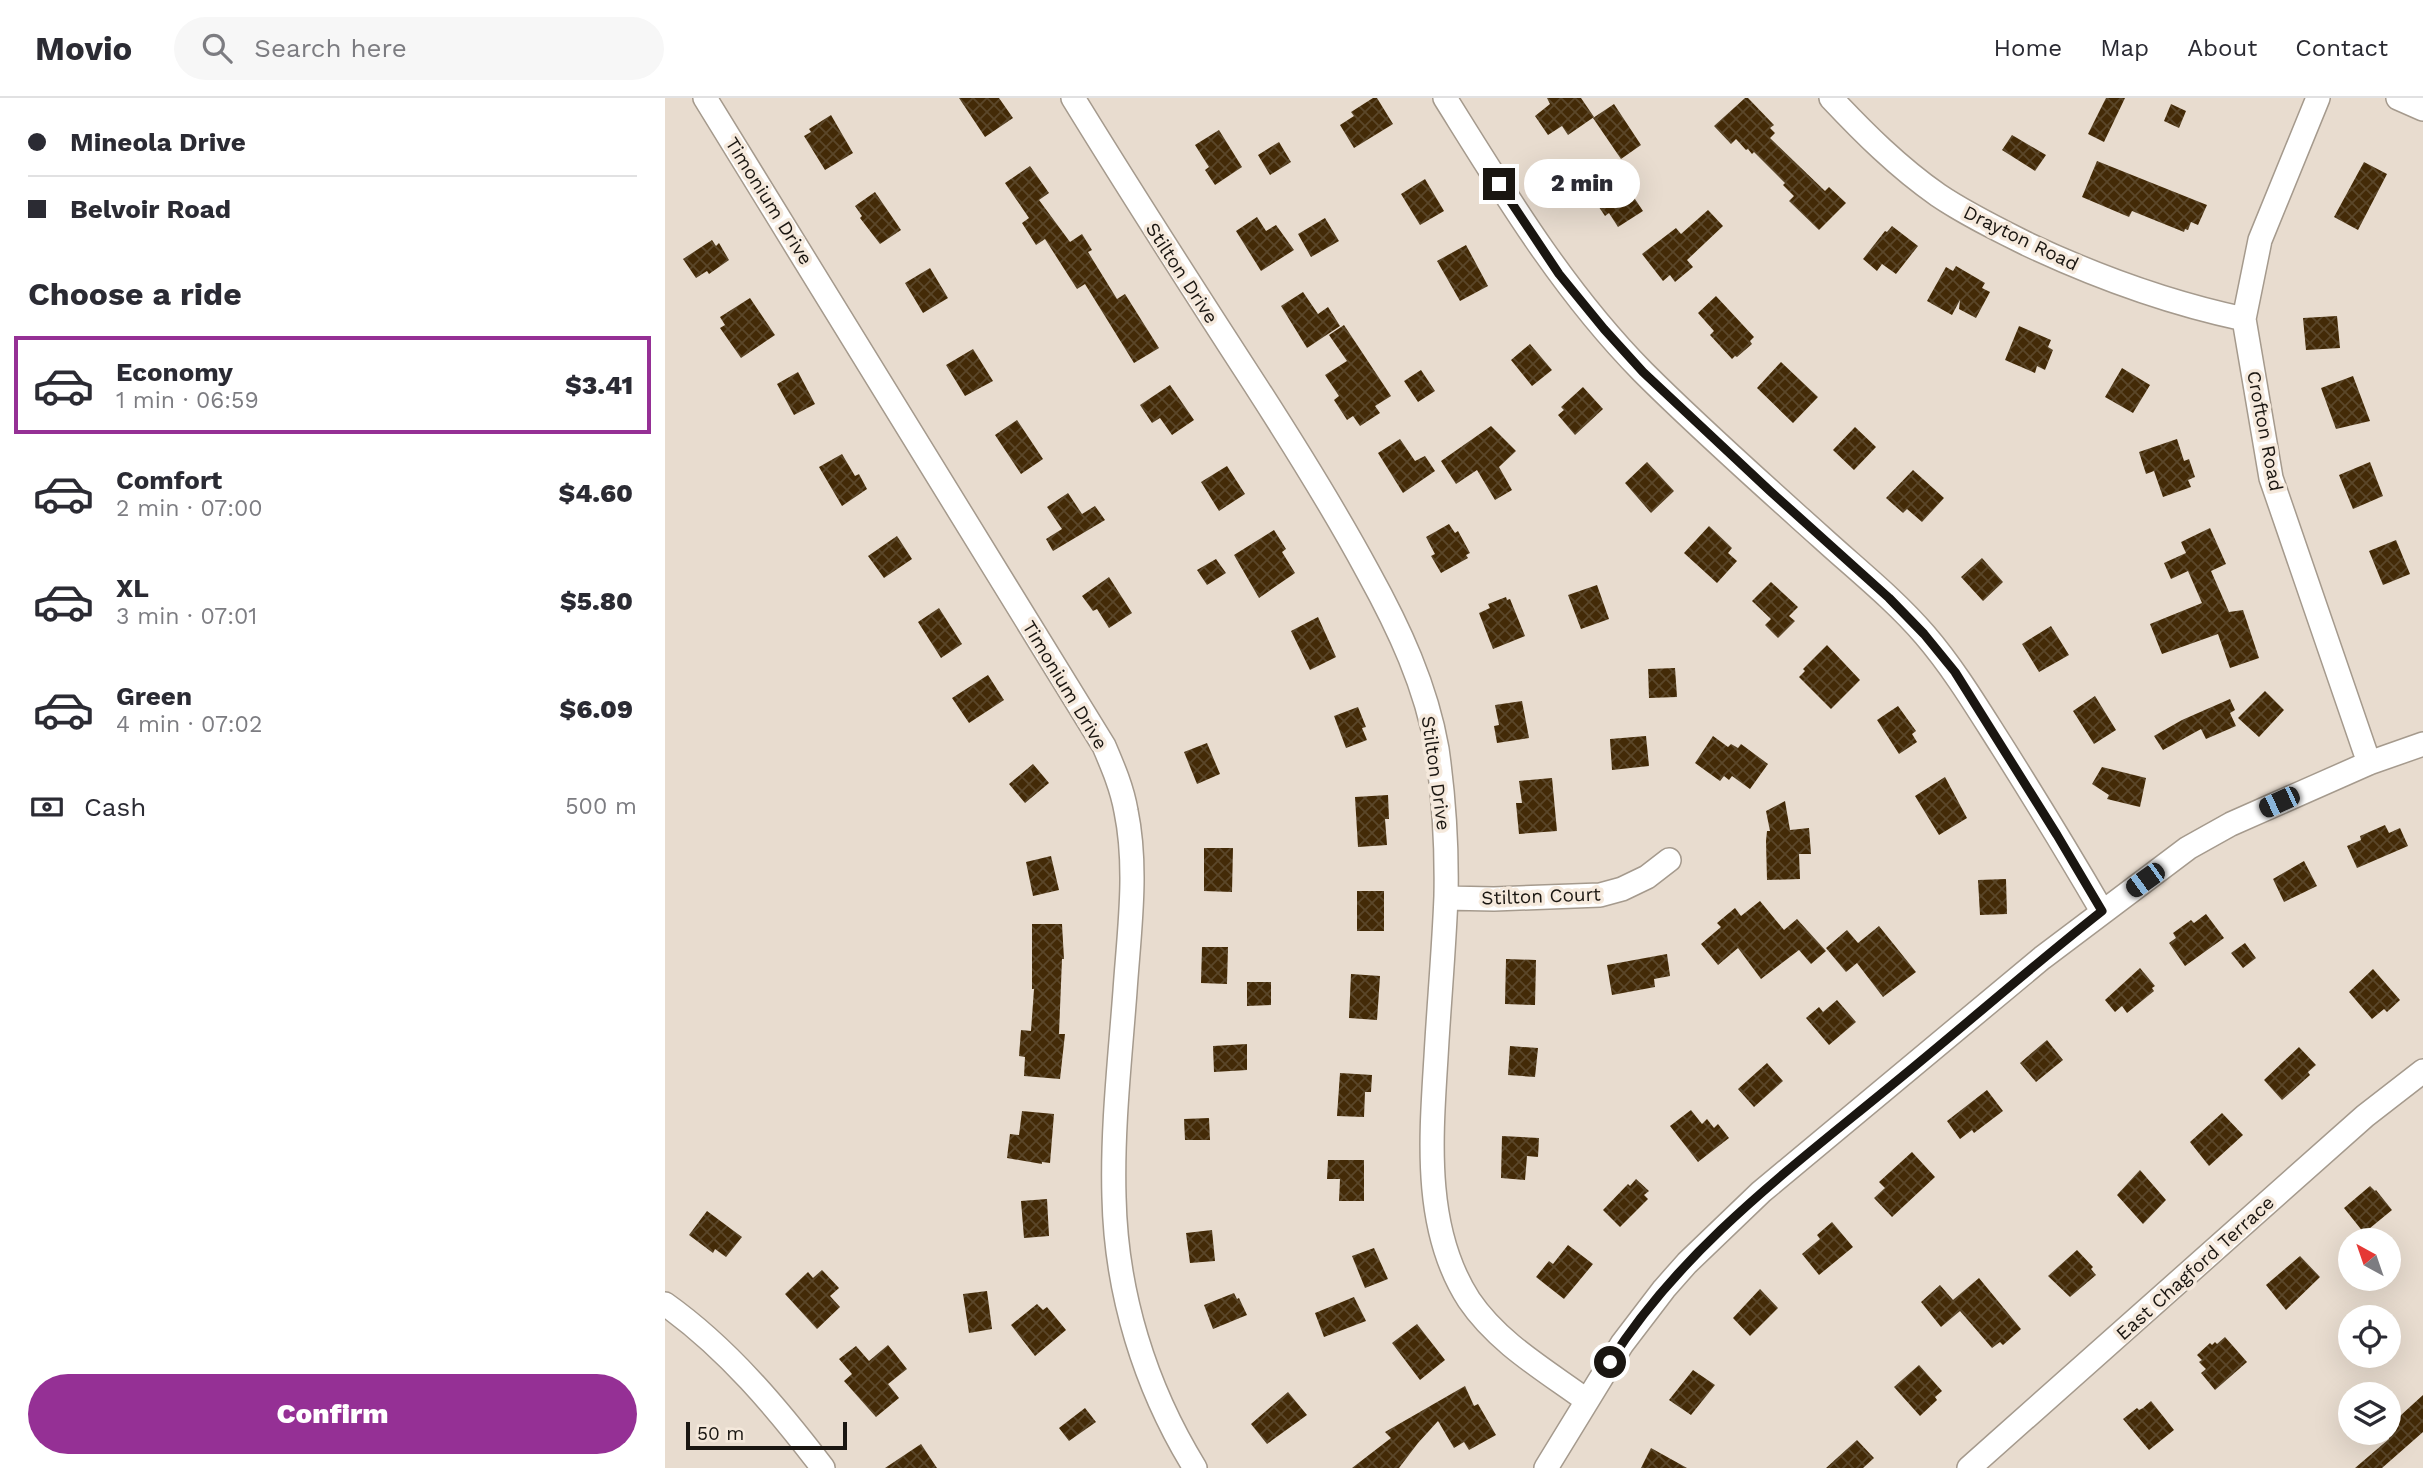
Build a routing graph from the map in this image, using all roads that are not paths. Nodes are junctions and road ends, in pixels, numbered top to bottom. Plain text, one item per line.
1 (705, 98) edge
2 (1073, 98) edge
3 (1445, 98) edge
4 (1831, 98) edge
5 (2318, 98) edge
6 (2398, 98) edge
7 (2423, 109) edge
8 (2244, 319) junction
9 (2423, 744) edge
10 (2369, 763) junction
11 (1669, 860) dead end
12 (1446, 898) junction
13 (2102, 911) junction
14 (2423, 1071) edge
15 (665, 1304) edge
16 (1586, 1400) junction
17 (823, 1468) edge
18 (1195, 1468) edge
19 (1546, 1468) edge
20 (1969, 1468) edge

1 - 18 street, Timonium Drive
2 - 12 street, Stilton Drive
3 - 13 street
4 - 8 street, Drayton Road
5 - 8 street, Crofton Road
6 - 7 street
8 - 10 street, Crofton Road
9 - 10 street
10 - 13 street
11 - 12 street, Stilton Court
12 - 16 street, Stilton Drive
13 - 16 street
14 - 20 street, East Chagford Terrace
15 - 17 street
16 - 19 street

